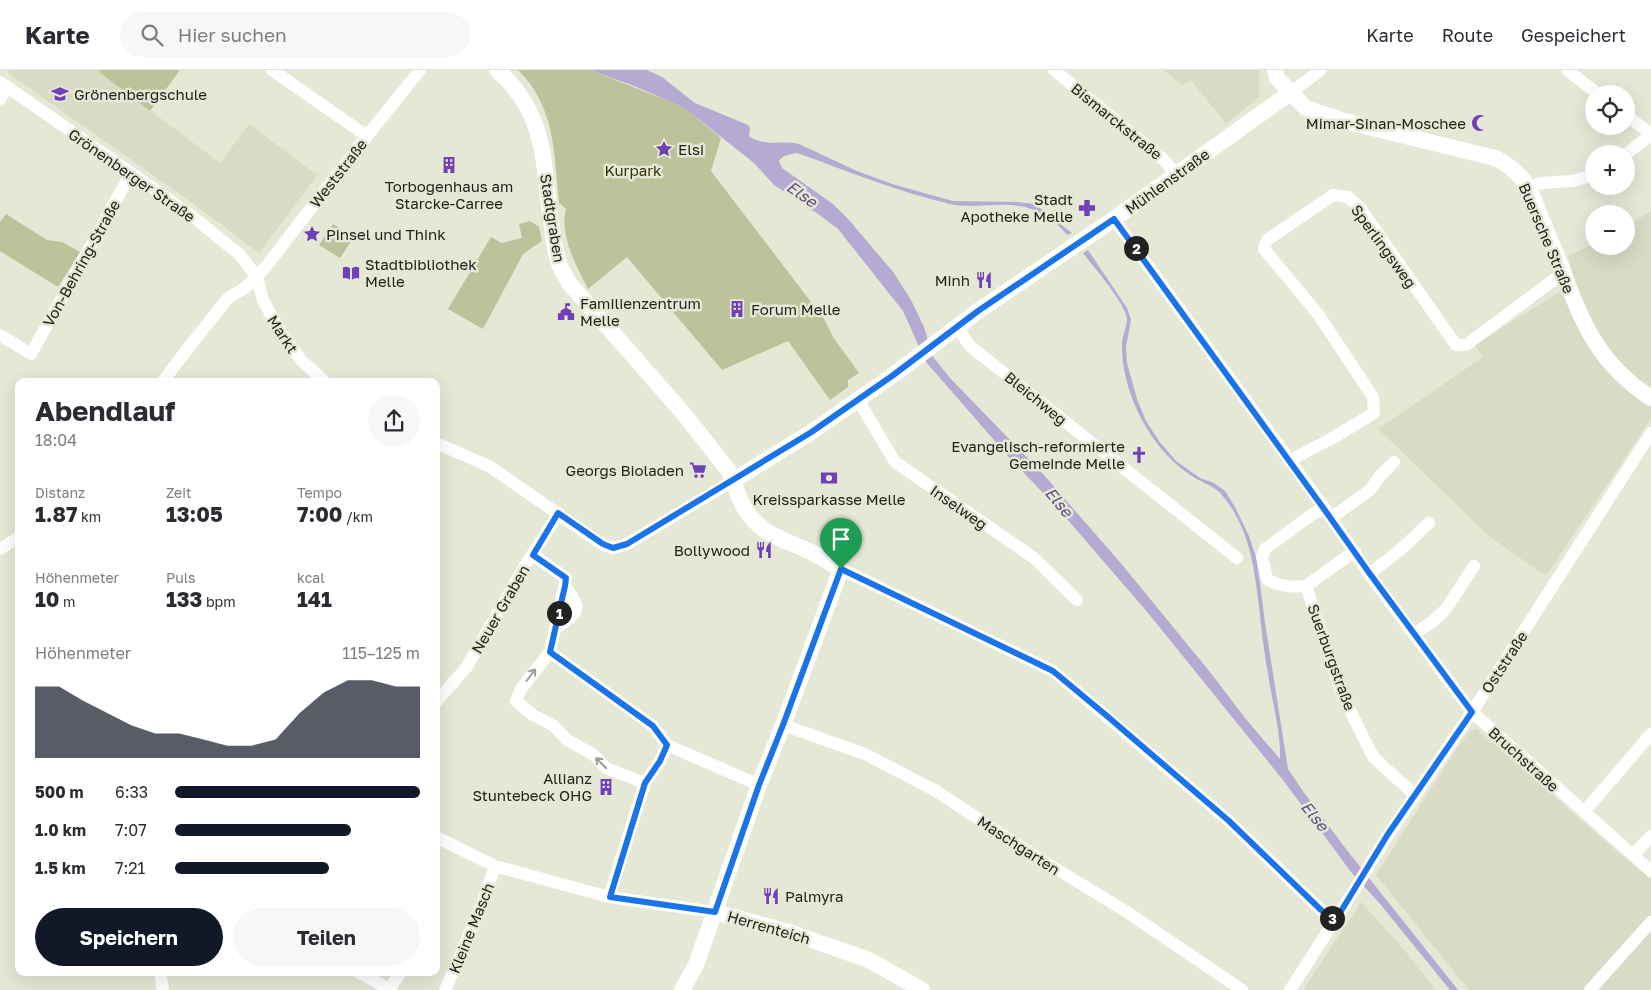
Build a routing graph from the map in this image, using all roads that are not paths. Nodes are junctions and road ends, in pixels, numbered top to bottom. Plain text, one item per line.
1 (272, 70) edge
2 (420, 70) edge
3 (497, 70) edge
4 (1054, 70) edge
5 (1275, 70) edge
6 (1321, 70) edge
7 (1567, 70) edge
8 (4, 85) edge
9 (1586, 85) edge
10 (1290, 92) junction
11 (0, 99) edge
12 (1635, 122) edge
13 (1651, 135) edge
14 (367, 136) junction
15 (1635, 147) edge
16 (131, 173) junction
17 (1176, 176) junction
18 (1585, 177) edge
19 (1529, 188) junction
20 (1114, 219) junction
21 (1563, 273) junction
22 (257, 277) junction
23 (957, 326) junction
24 (0, 335) edge
25 (165, 378) edge
26 (321, 378) edge
27 (1651, 398) edge
28 (858, 400) junction
29 (1651, 433) edge
30 (440, 445) edge
31 (1289, 461) junction
32 (1394, 462) dead end
33 (731, 475) junction
34 (558, 513) junction
35 (1328, 513) junction
36 (1429, 523) dead end
37 (15, 539) edge
38 (0, 548) edge
39 (1355, 552) junction
40 (1237, 558) dead end
41 (530, 560) junction
42 (1474, 566) dead end
43 (841, 569) junction
44 (1370, 574) junction
45 (1306, 586) junction
46 (1078, 600) dead end
47 (1414, 634) junction
48 (550, 652) junction
49 (440, 697) edge
50 (1472, 712) junction
51 (783, 725) junction
52 (1651, 734) edge
53 (667, 745) junction
54 (645, 783) junction
55 (759, 785) junction
56 (1416, 795) junction
57 (1584, 812) junction
58 (1651, 836) edge
59 (440, 839) edge
60 (1633, 855) junction
61 (495, 866) junction
62 (1651, 871) edge
63 (610, 897) junction
64 (715, 912) junction
65 (1335, 921) junction
66 (1651, 922) edge
67 (161, 976) edge
68 (365, 976) edge
69 (399, 976) edge
70 (390, 989) edge
71 (163, 990) edge
72 (445, 990) edge
73 (682, 990) edge
74 (922, 990) edge
75 (1242, 990) edge
76 (1290, 990) edge
77 (1590, 990) edge

1 - 14 street
2 - 14 street, Weststraße
3 - 33 street, Stadtgraben
4 - 17 street, Bismarckstraße
5 - 10 street, Buersche Straße
6 - 10 street
7 - 9 street
8 - 11 street
8 - 16 street, Grönenberger Straße
10 - 17 street, Mühlenstraße
10 - 19 street, Buersche Straße
12 - 13 street
13 - 15 street
14 - 22 street, Weststraße
16 - 22 street, Grönenberger Straße
16 - 24 street, Von-Behring-Straße
17 - 20 street, Mühlenstraße
18 - 19 street
19 - 21 street, Buersche Straße
20 - 23 street, Mühlenstraße
20 - 31 street, Bruchstraße
21 - 27 street, Buersche Straße
21 - 31 street, Sperlingsweg
22 - 25 street, Weststraße
22 - 26 street, Markt
23 - 28 street, Mühlenstraße
23 - 40 street, Bleichweg
28 - 33 street, Mühlenstraße
28 - 46 street, Inselweg
29 - 50 street, Oststraße
30 - 34 street, Mühlenstraße
31 - 35 street, Bruchstraße
32 - 35 street
33 - 34 street, Mühlenstraße
33 - 43 street, Stadtgraben
34 - 41 street, Neuer Graben
35 - 39 street, Bruchstraße
35 - 45 street
36 - 44 street
37 - 38 street
39 - 44 street, Bruchstraße
39 - 45 street, Suerburgstraße
41 - 48 street
41 - 49 street, Neuer Graben
42 - 47 street
43 - 51 street
43 - 65 street
44 - 47 street, Bruchstraße
45 - 56 street, Suerburgstraße
47 - 50 street, Bruchstraße
48 - 53 street
54 -> 48 street
50 - 56 street, Oststraße
50 - 57 street, Bruchstraße
51 - 55 street
51 - 75 street, Maschgarten
52 - 57 street
53 - 54 street
53 - 55 street
54 - 63 street
55 - 64 street
56 - 65 street, Oststraße
57 - 60 street, Bruchstraße
58 - 60 street
59 - 61 street, Herrenteich
60 - 62 street, Bruchstraße
61 - 63 street, Herrenteich
61 - 72 street, Kleine Masch
63 - 64 street, Herrenteich
64 - 73 street
64 - 74 street, Herrenteich
65 - 76 street, Oststraße
66 - 77 street
67 - 71 street
68 - 70 street
69 - 70 street

